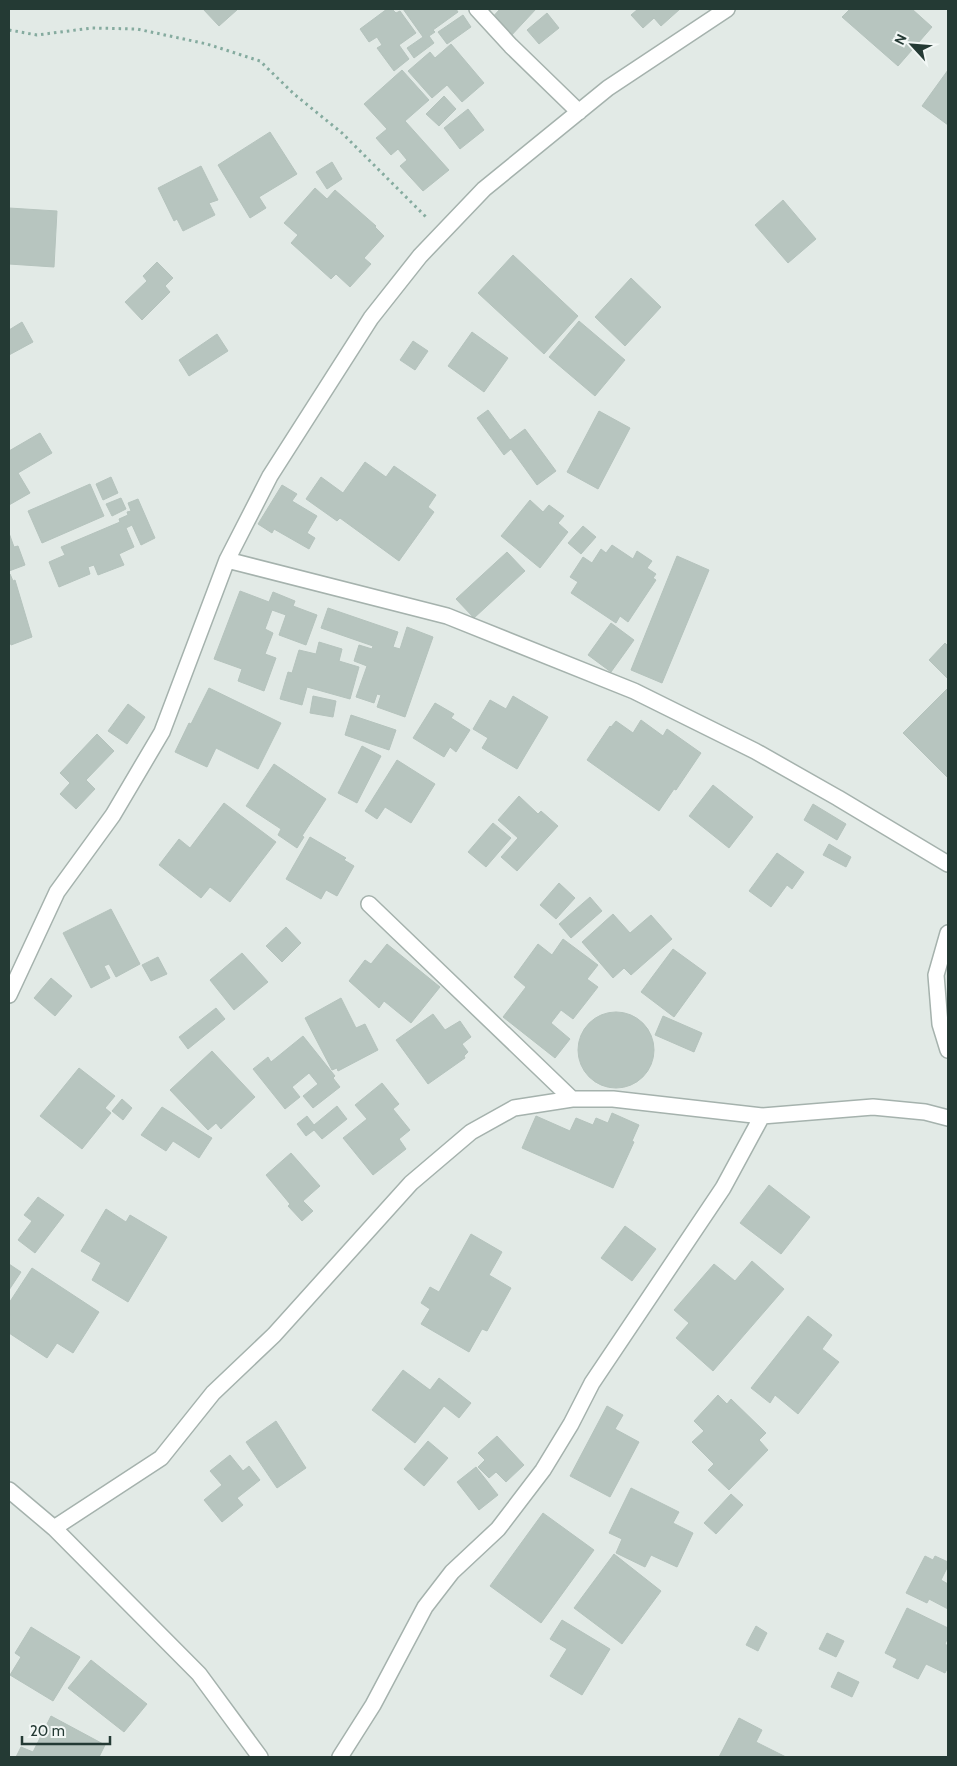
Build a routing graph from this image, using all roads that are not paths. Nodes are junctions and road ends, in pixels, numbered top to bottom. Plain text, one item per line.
1 (477, 9) edge
2 (727, 9) edge
3 (578, 112) junction
4 (227, 560) junction
5 (948, 864) edge
6 (368, 904) dead end
7 (948, 933) edge
8 (9, 995) edge
9 (948, 1050) edge
10 (572, 1098) junction
11 (762, 1116) junction
12 (948, 1118) edge
13 (9, 1490) edge
14 (54, 1528) junction
15 (260, 1757) edge
16 (340, 1757) edge

1 - 3 street
2 - 3 street
3 - 4 street
4 - 5 street
4 - 8 street
6 - 10 street
7 - 9 street
10 - 11 street
10 - 14 street
11 - 12 street
11 - 16 street
13 - 14 street
14 - 15 street

